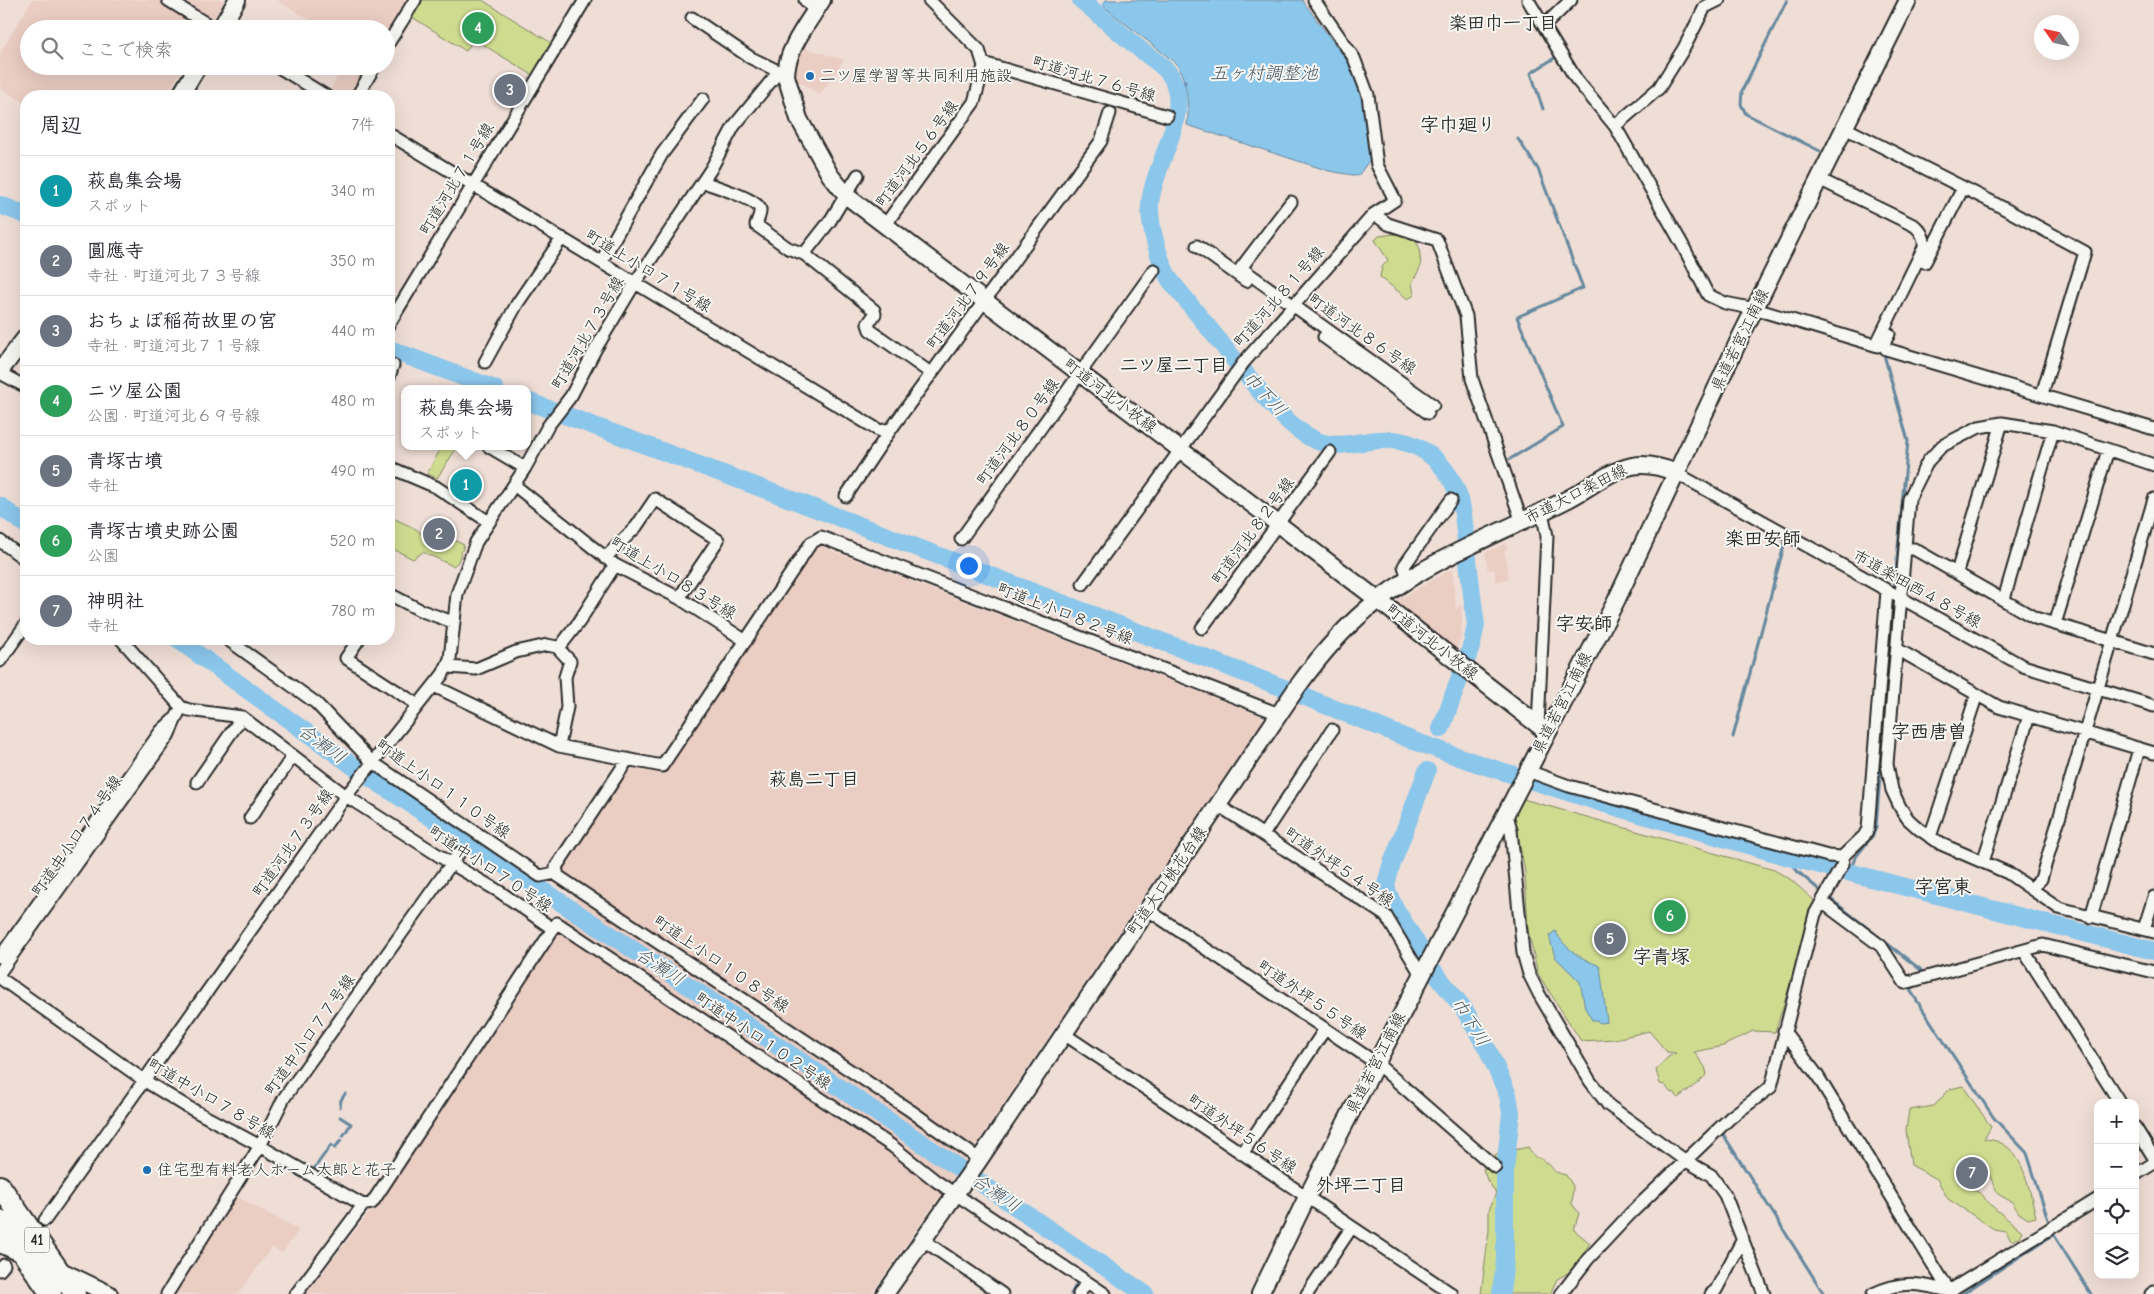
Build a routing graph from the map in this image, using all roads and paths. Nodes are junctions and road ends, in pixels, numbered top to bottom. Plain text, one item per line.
1 (168, 0) edge
2 (237, 0) edge
3 (415, 0) edge
4 (585, 0) edge
5 (929, 0) edge
6 (1314, 0) edge
7 (1528, 0) edge
8 (1571, 0) edge
9 (1718, 0) edge
10 (1908, 0) edge
11 (814, 4) edge
12 (692, 18) dead end
13 (200, 20) edge
14 (225, 20) edge
15 (1545, 25) junction
16 (395, 32) edge
17 (983, 67) junction
18 (783, 71) junction
19 (193, 75) edge
20 (292, 75) edge
21 (370, 75) edge
22 (184, 90) edge
23 (316, 90) edge
24 (361, 90) edge
25 (703, 99) dead end
26 (1110, 113) dead end
27 (1167, 116) dead end
28 (1614, 126) junction
29 (1845, 128) junction
30 (395, 138) edge
31 (858, 175) dead end
32 (1819, 179) junction
33 (703, 182) junction
34 (473, 184) junction
35 (1963, 188) junction
36 (846, 194) junction
37 (1374, 214) junction
38 (885, 225) junction
39 (562, 238) junction
40 (1197, 246) dead end
41 (804, 254) junction
42 (601, 262) junction
43 (1154, 270) dead end
44 (1233, 271) junction
45 (635, 283) junction
46 (985, 301) junction
47 (1290, 308) junction
48 (1755, 309) junction
49 (395, 314) edge
50 (20, 345) edge
51 (485, 362) dead end
52 (0, 372) edge
53 (1080, 373) junction
54 (932, 374) junction
55 (20, 384) edge
56 (2042, 394) junction
57 (1431, 409) dead end
58 (2002, 423) junction
59 (891, 429) junction
60 (2154, 429) edge
61 (2053, 431) junction
62 (1180, 449) junction
63 (495, 450) edge
64 (2108, 450) junction
65 (1330, 452) dead end
66 (2154, 465) edge
67 (524, 468) junction
68 (395, 470) edge
69 (1676, 473) junction
70 (514, 485) junction
71 (846, 496) dead end
72 (2154, 499) edge
73 (1451, 500) dead end
74 (1542, 512) junction
75 (489, 522) junction
76 (1522, 522) junction
77 (1278, 524) junction
78 (1507, 529) joint
79 (961, 539) dead end
80 (0, 541) edge
81 (1906, 548) junction
82 (20, 556) edge
83 (605, 558) junction
84 (616, 565) junction
85 (1958, 572) junction
86 (1408, 579) junction
87 (1083, 584) dead end
88 (1887, 591) junction
89 (395, 597) edge
90 (680, 598) junction
91 (1901, 599) junction
92 (2004, 599) junction
93 (1378, 600) junction
94 (453, 622) junction
95 (2055, 624) junction
96 (1202, 628) dead end
97 (20, 632) edge
98 (746, 641) junction
99 (2112, 641) junction
100 (126, 645) edge
101 (234, 645) edge
102 (354, 645) edge
103 (559, 648) junction
104 (1897, 649) junction
105 (2154, 654) edge
106 (0, 660) edge
107 (448, 667) junction
108 (434, 686) junction
109 (2098, 689) junction
110 (1977, 694) junction
111 (418, 705) junction
112 (2154, 706) edge
113 (1283, 708) junction
114 (179, 712) junction
115 (2029, 716) junction
116 (242, 717) junction
117 (1543, 728) junction
118 (1332, 730) dead end
119 (2086, 732) junction
120 (559, 746) junction
121 (2139, 749) junction
122 (2154, 754) edge
123 (293, 756) junction
124 (628, 759) junction
125 (370, 764) junction
126 (1528, 771) junction
127 (196, 782) dead end
128 (346, 796) junction
129 (1218, 805) junction
130 (1506, 811) junction
131 (250, 818) dead end
132 (1263, 835) junction
133 (1930, 837) junction
134 (459, 853) dead end
135 (1843, 860) junction
136 (1983, 862) junction
137 (452, 864) junction
138 (556, 873) junction
139 (2032, 888) junction
140 (2154, 897) edge
141 (1822, 902) junction
142 (1148, 910) junction
143 (2090, 917) junction
144 (553, 929) junction
145 (2149, 931) edge
146 (2024, 951) junction
147 (0, 957) edge
148 (0, 972) edge
149 (1423, 972) junction
150 (2154, 972) edge
151 (0, 978) edge
152 (1328, 1031) junction
153 (1784, 1031) junction
154 (1064, 1034) junction
155 (1376, 1063) junction
156 (145, 1081) junction
157 (2117, 1099) edge
158 (2139, 1134) edge
159 (260, 1146) junction
160 (1245, 1155) junction
161 (2154, 1158) edge
162 (978, 1161) junction
163 (1686, 1161) junction
164 (2154, 1163) edge
165 (1495, 1167) dead end
166 (2139, 1172) edge
167 (0, 1186) edge
168 (956, 1193) junction
169 (1307, 1197) junction
170 (2094, 1201) edge
171 (363, 1205) junction
172 (0, 1220) edge
173 (45, 1220) dead end
174 (1352, 1227) junction
175 (1743, 1239) junction
176 (923, 1240) junction
177 (0, 1244) edge
178 (24, 1255) junction
179 (58, 1270) junction
180 (1087, 1282) junction
181 (1950, 1292) edge
182 (2154, 1292) edge
183 (51, 1294) edge
184 (75, 1294) edge
185 (110, 1294) edge
186 (167, 1294) edge
187 (296, 1294) edge
188 (885, 1294) edge
189 (1002, 1294) edge
190 (1079, 1294) edge
191 (1106, 1294) edge
192 (1260, 1294) edge
193 (1307, 1294) edge
194 (1452, 1294) edge
195 (1561, 1294) edge
196 (1711, 1294) edge
197 (1764, 1294) edge
198 (1873, 1294) edge
199 (2151, 1294) edge

1 - 13 street
2 - 14 street
3 - 16 street
4 - 34 street, 町道河北７１号線
5 - 17 street
6 - 37 street, 町道河北８１号線
7 - 15 street
8 - 15 street
9 - 28 street
10 - 29 street, 県道若宮江南線
11 - 18 street
12 - 18 street
15 - 28 street
17 - 27 street, 町道河北７６号線
17 - 38 street, 町道河北５６号線
18 - 33 street, 町道河北７３号線
18 - 36 street, 町道河北小牧線
19 - 22 street
20 - 23 street
21 - 24 street
25 - 42 street
26 - 46 street, 町道河北７９号線
28 - 48 street
29 - 32 street, 県道若宮江南線
29 - 35 street
30 - 34 street, 町道上小口７１号線
31 - 36 street
32 - 48 street, 県道若宮江南線
32 - 48 street
33 - 41 street
33 - 45 street, 町道河北７３号線
34 - 39 street, 町道上小口７１号線
34 - 49 street, 町道河北７１号線
35 - 56 street
35 - 56 street
36 - 38 street, 町道河北小牧線
36 - 41 street
37 - 47 street, 町道河北８１号線
37 - 76 street
38 - 46 street, 町道河北小牧線
39 - 42 street, 町道上小口７１号線
39 - 51 street
40 - 44 street
41 - 54 street
42 - 45 street, 町道上小口７１号線
43 - 53 street, 町道河北８０号線
44 - 47 street
44 - 47 street, 町道河北８６号線
45 - 59 street, 町道上小口７１号線
45 - 67 street, 町道河北７３号線
46 - 53 street, 町道河北小牧線
46 - 54 street, 町道河北７９号線
47 - 57 street
47 - 62 street, 町道河北８１号線
48 - 69 street, 県道若宮江南線
50 - 52 street
52 - 55 street
53 - 62 street, 町道河北小牧線
53 - 79 street, 町道河北８０号線
54 - 59 street, 町道河北７９号線
56 - 60 street
58 - 61 street
58 - 81 street
58 - 85 street
59 - 71 street, 町道河北７９号線
61 - 64 street
61 - 92 street
62 - 77 street, 町道河北小牧線
62 - 87 street, 町道河北８１号線
63 - 67 street
64 - 66 street
64 - 95 street
65 - 77 street, 町道河北８２号線
67 - 70 street, 町道河北７３号線
68 - 75 street
69 - 74 street, 市道大口楽田線
69 - 88 street, 市道楽田西４８号線
69 - 117 street, 県道若宮江南線
70 - 75 street, 町道河北７３号線
70 - 83 street, 町道上小口８３号線
72 - 99 street
73 - 86 street
74 - 76 street, 市道大口楽田線
74 - 117 street
75 - 94 street, 町道河北７３号線
76 - 78 street, 市道大口楽田線
77 - 93 street, 町道河北小牧線
77 - 96 street, 町道河北８２号線
78 - 86 street, 町道大口桃花台線
80 - 82 street
81 - 85 street
81 - 91 street
83 - 84 street, 町道上小口８３号線
83 - 90 street
84 - 90 street, 町道上小口８３号線
84 - 103 street
85 - 92 street
86 - 93 street, 町道大口桃花台線
88 - 91 street, 市道楽田西４８号線
88 - 135 street
89 - 94 street
90 - 98 street, 町道上小口８３号線
91 - 104 street
91 - 109 street, 市道楽田西４８号線
92 - 95 street
93 - 113 street, 町道大口桃花台線
93 - 117 street, 町道河北小牧線
94 - 107 street, 町道河北７３号線
95 - 99 street
97 - 106 street
98 - 113 street, 町道上小口８２号線
98 - 124 street, 町道上小口８２号線
99 - 105 street
99 - 109 street
100 - 114 street
101 - 125 street, 町道上小口１１０号線
102 - 111 street
103 - 107 street
103 - 120 street
104 - 110 street
104 - 133 street
107 - 108 street, 町道河北７３号線
108 - 111 street, 町道河北７３号線
108 - 120 street
109 - 112 street, 市道楽田西４８号線
109 - 119 street
110 - 115 street
110 - 133 street
111 - 125 street, 町道河北７３号線
113 - 129 street, 町道大口桃花台線
114 - 116 street, 町道中小口７０号線
114 - 147 street, 町道中小口７４号線
114 - 148 street, 町道中小口７４号線
115 - 119 street
115 - 136 street
116 - 123 street, 町道中小口７０号線
116 - 127 street
117 - 126 street, 県道若宮江南線
118 - 132 street
119 - 121 street
119 - 139 street
120 - 124 street
121 - 122 street
121 - 143 street
123 - 128 street, 町道中小口７０号線
123 - 131 street
124 - 138 street
125 - 128 street, 町道河北７３号線
125 - 138 street, 町道上小口１１０号線
126 - 130 street, 県道若宮江南線
126 - 135 street
128 - 137 street, 町道中小口７０号線
128 - 156 street, 町道河北７３号線
129 - 132 street, 町道外坪５４号線
129 - 142 street, 町道大口桃花台線
130 - 149 street, 県道若宮江南線
130 - 163 street
132 - 149 street, 町道外坪５４号線
133 - 136 street
134 - 137 street, 町道中小口７７号線
135 - 141 street
136 - 139 street
137 - 144 street, 町道中小口７０号線
137 - 159 street, 町道中小口７７号線
138 - 162 street, 町道上小口１０８号線
139 - 143 street
140 - 145 street
141 - 146 street
141 - 153 street
142 - 152 street, 町道外坪５５号線
142 - 154 street, 町道大口桃花台線
143 - 145 street
144 - 168 street, 町道中小口１０２号線
144 - 171 street, 町道中小口７０号線
146 - 150 street
146 - 157 street
149 - 155 street, 県道若宮江南線
151 - 156 street, 町道中小口７８号線
152 - 155 street, 町道外坪５５号線
152 - 160 street
153 - 163 street
153 - 181 street
154 - 160 street, 町道外坪５６号線
154 - 162 street, 町道大口桃花台線
155 - 165 street, 町道外坪５５号線
155 - 169 street, 県道若宮江南線
156 - 159 street, 町道中小口７８号線
156 - 173 street, 町道河北７３号線
158 - 161 street
159 - 171 street, 町道中小口７８号線
159 - 186 street, 町道中小口７７号線
160 - 169 street, 町道外坪５６号線
162 - 168 street, 町道大口桃花台線
163 - 175 street
163 - 195 street
164 - 166 street
167 - 179 highway, 41
168 - 176 street, 町道大口桃花台線
168 - 180 street
169 - 174 street, 町道外坪５６号線
169 - 192 street, 県道若宮江南線
170 - 181 street
171 - 187 street, 町道中小口７０号線
172 - 178 highway, 41
174 - 193 street
174 - 194 street, 町道外坪５６号線
175 - 196 street
175 - 197 street
176 - 188 street, 町道大口桃花台線
176 - 189 street
177 - 178 street
178 - 179 street
178 - 183 highway, 41
179 - 184 highway, 41
179 - 185 street
180 - 190 street
180 - 191 street
181 - 198 street
182 - 199 street

